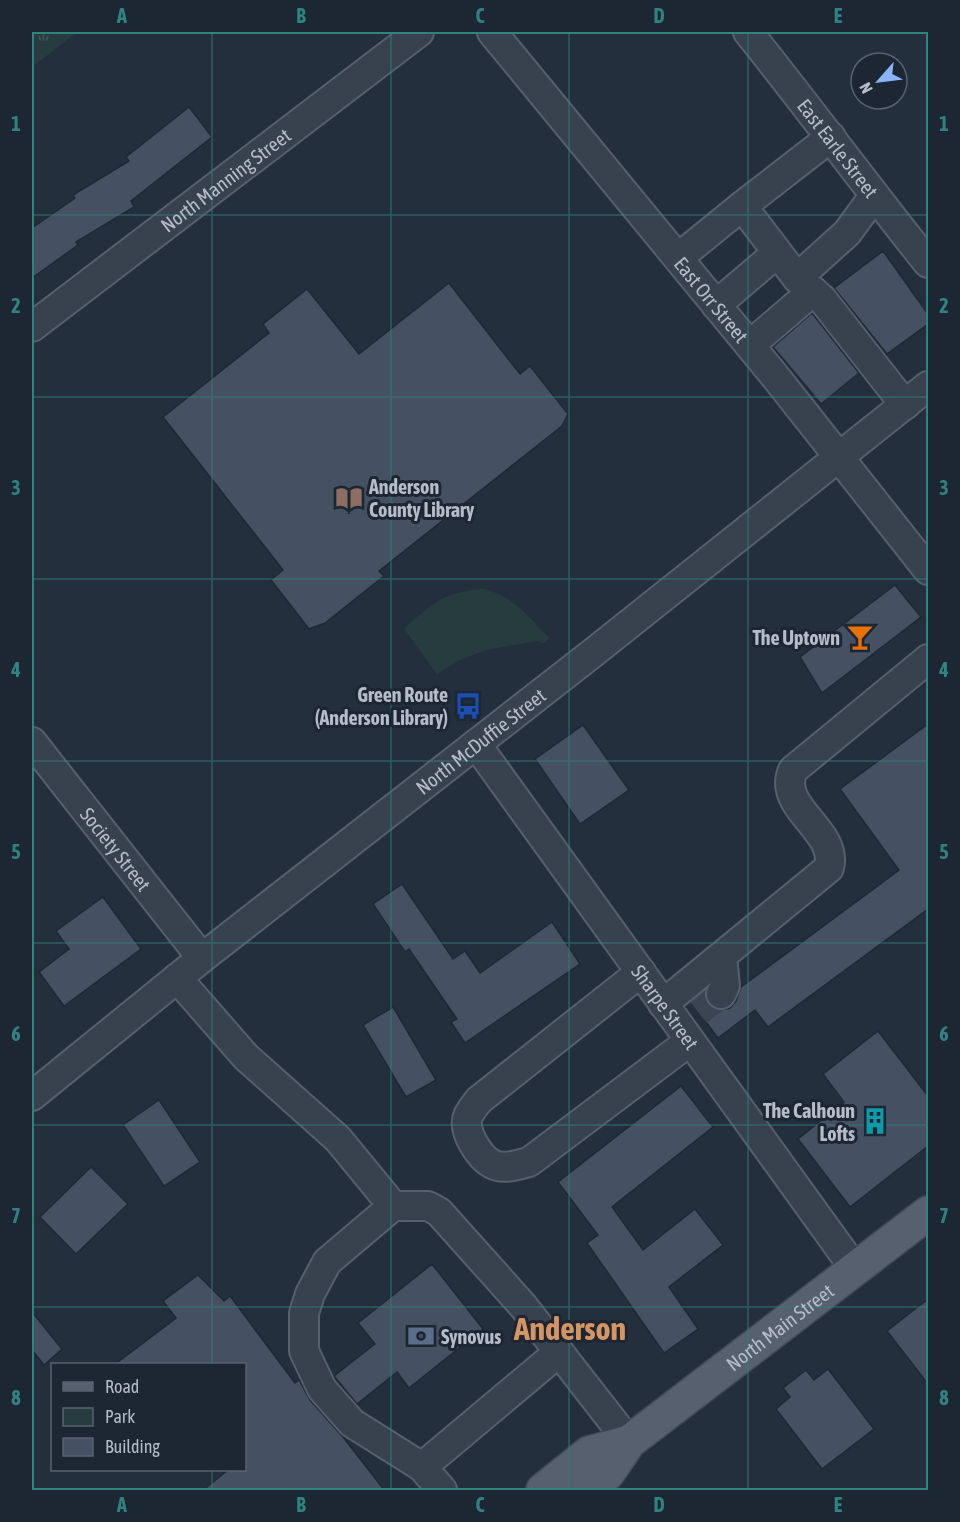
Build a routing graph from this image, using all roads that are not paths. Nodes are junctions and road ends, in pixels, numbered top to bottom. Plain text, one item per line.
1 (419, 32) edge
2 (492, 32) edge
3 (748, 32) edge
4 (831, 137) junction
5 (874, 196) junction
6 (742, 206) junction
7 (777, 253) junction
8 (678, 258) junction
9 (928, 263) edge
10 (805, 284) junction
11 (716, 305) junction
12 (32, 327) edge
13 (750, 345) junction
14 (928, 386) edge
15 (905, 405) junction
16 (840, 458) junction
17 (928, 570) edge
18 (928, 659) edge
19 (32, 742) edge
20 (476, 744) junction
21 (722, 957) junction
22 (202, 958) junction
23 (641, 972) junction
24 (177, 978) junction
25 (721, 994) dead end
26 (663, 1004) junction
27 (690, 1027) junction
28 (32, 1096) edge
29 (393, 1206) junction
30 (928, 1213) edge
31 (855, 1269) junction
32 (559, 1352) junction
33 (629, 1442) junction
34 (422, 1467) junction
35 (442, 1491) edge
36 (543, 1491) edge
37 (587, 1491) edge

1 - 12 street, North Manning Street
2 - 8 street, East Orr Street
3 - 4 street, East Earle Street
4 - 5 street, East Earle Street
4 - 6 street
5 - 9 street, East Earle Street
5 - 10 street
6 - 7 street
6 - 8 street
7 - 10 street
7 - 11 street
8 - 11 street, East Orr Street
10 - 13 street
10 - 15 street
11 - 13 street, East Orr Street
13 - 16 street, East Orr Street
14 - 15 street, North McDuffie Street
15 - 16 street, North McDuffie Street
16 - 17 street, East Orr Street
16 - 20 street, North McDuffie Street
18 - 21 street
19 - 22 street, Society Street
20 - 22 street, North McDuffie Street
20 - 23 street, Sharpe Street
21 - 25 street
21 - 26 street
22 - 24 street, North McDuffie Street
23 - 26 street, Sharpe Street
23 - 27 street
24 - 28 street, North McDuffie Street
24 - 29 street
26 - 27 street, Sharpe Street
27 - 31 street, Sharpe Street
29 - 32 street
29 - 34 street
30 - 31 main road, North Main Street
31 - 33 main road, North Main Street
32 - 33 street
32 - 34 street
33 - 36 main road, North Main Street
33 - 37 main road, North Main Street
34 - 35 street

